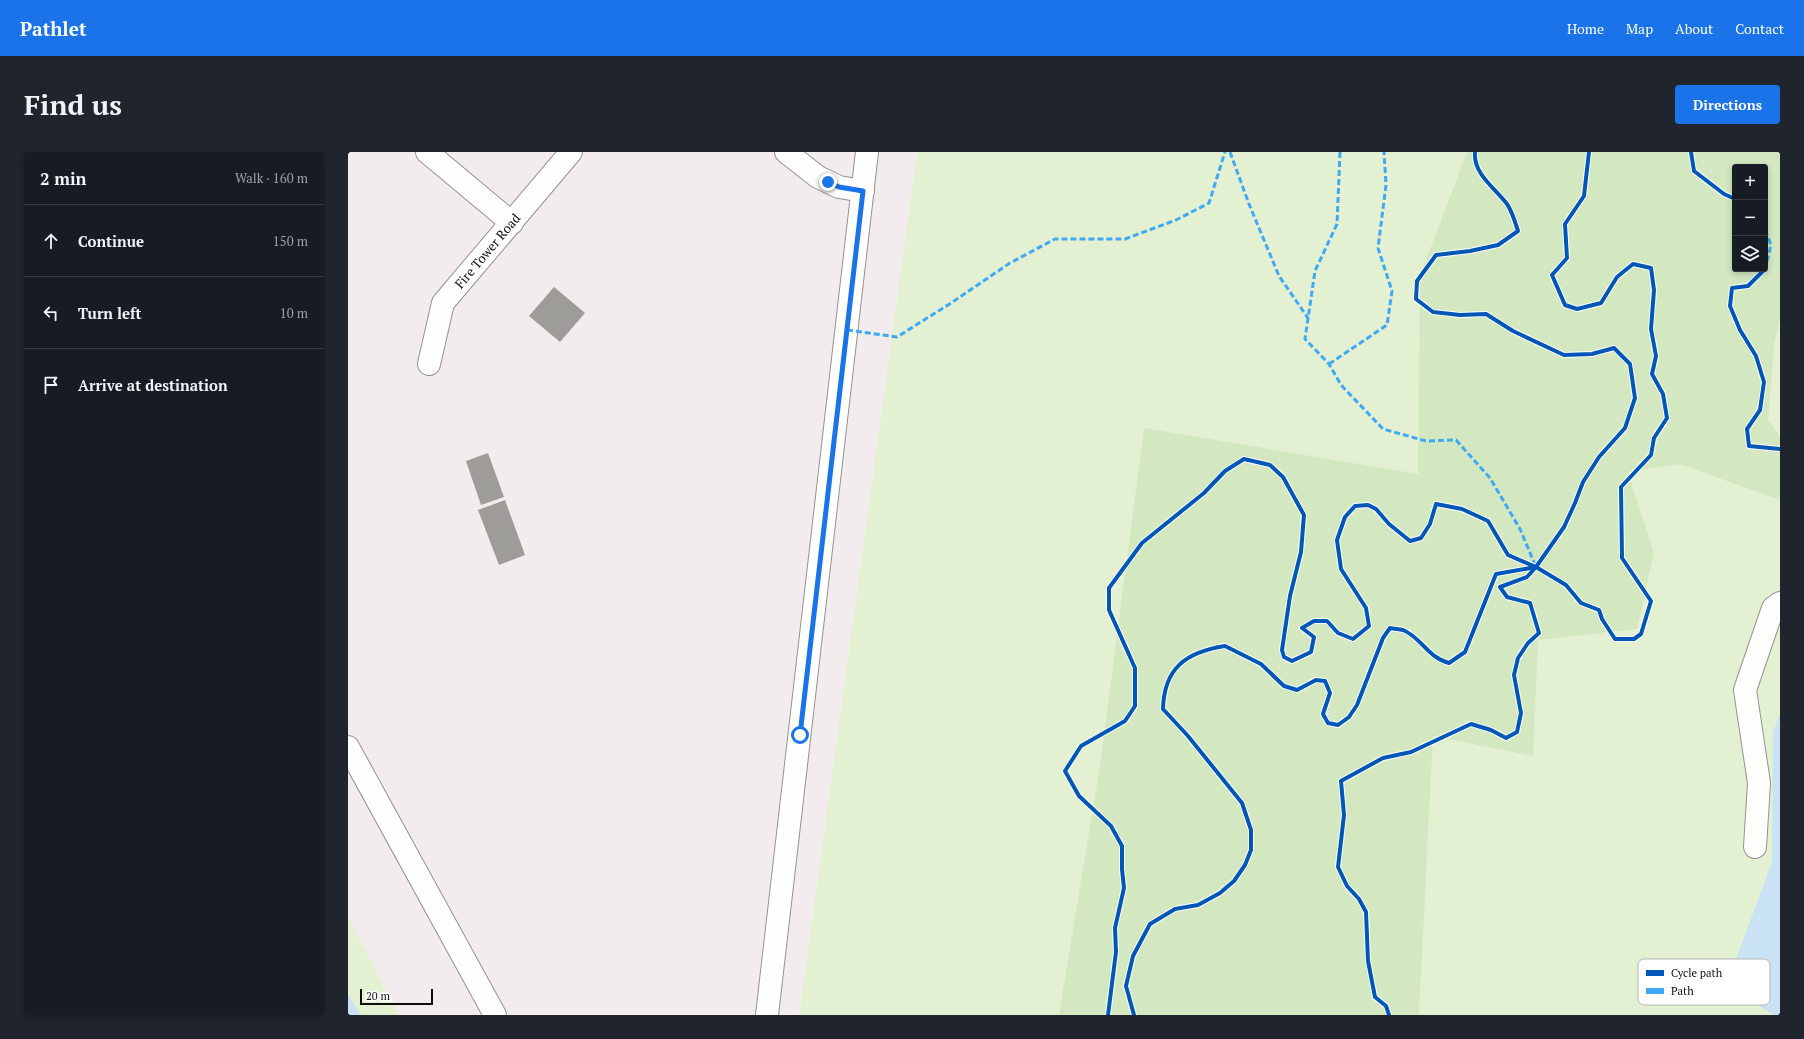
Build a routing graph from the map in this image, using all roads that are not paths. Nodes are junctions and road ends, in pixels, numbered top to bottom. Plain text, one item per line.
1 (427, 152) edge
2 (572, 152) edge
3 (786, 152) edge
4 (867, 152) edge
5 (863, 191) junction
6 (512, 222) junction
7 (429, 364) dead end
8 (1780, 603) edge
9 (348, 747) edge
10 (1755, 848) dead end
11 (495, 1015) edge
12 (767, 1015) edge

1 - 6 lane
2 - 6 lane, Fire Tower Road
3 - 5 lane
4 - 5 lane
5 - 12 lane
6 - 7 lane, Fire Tower Road
8 - 10 lane
9 - 11 lane

